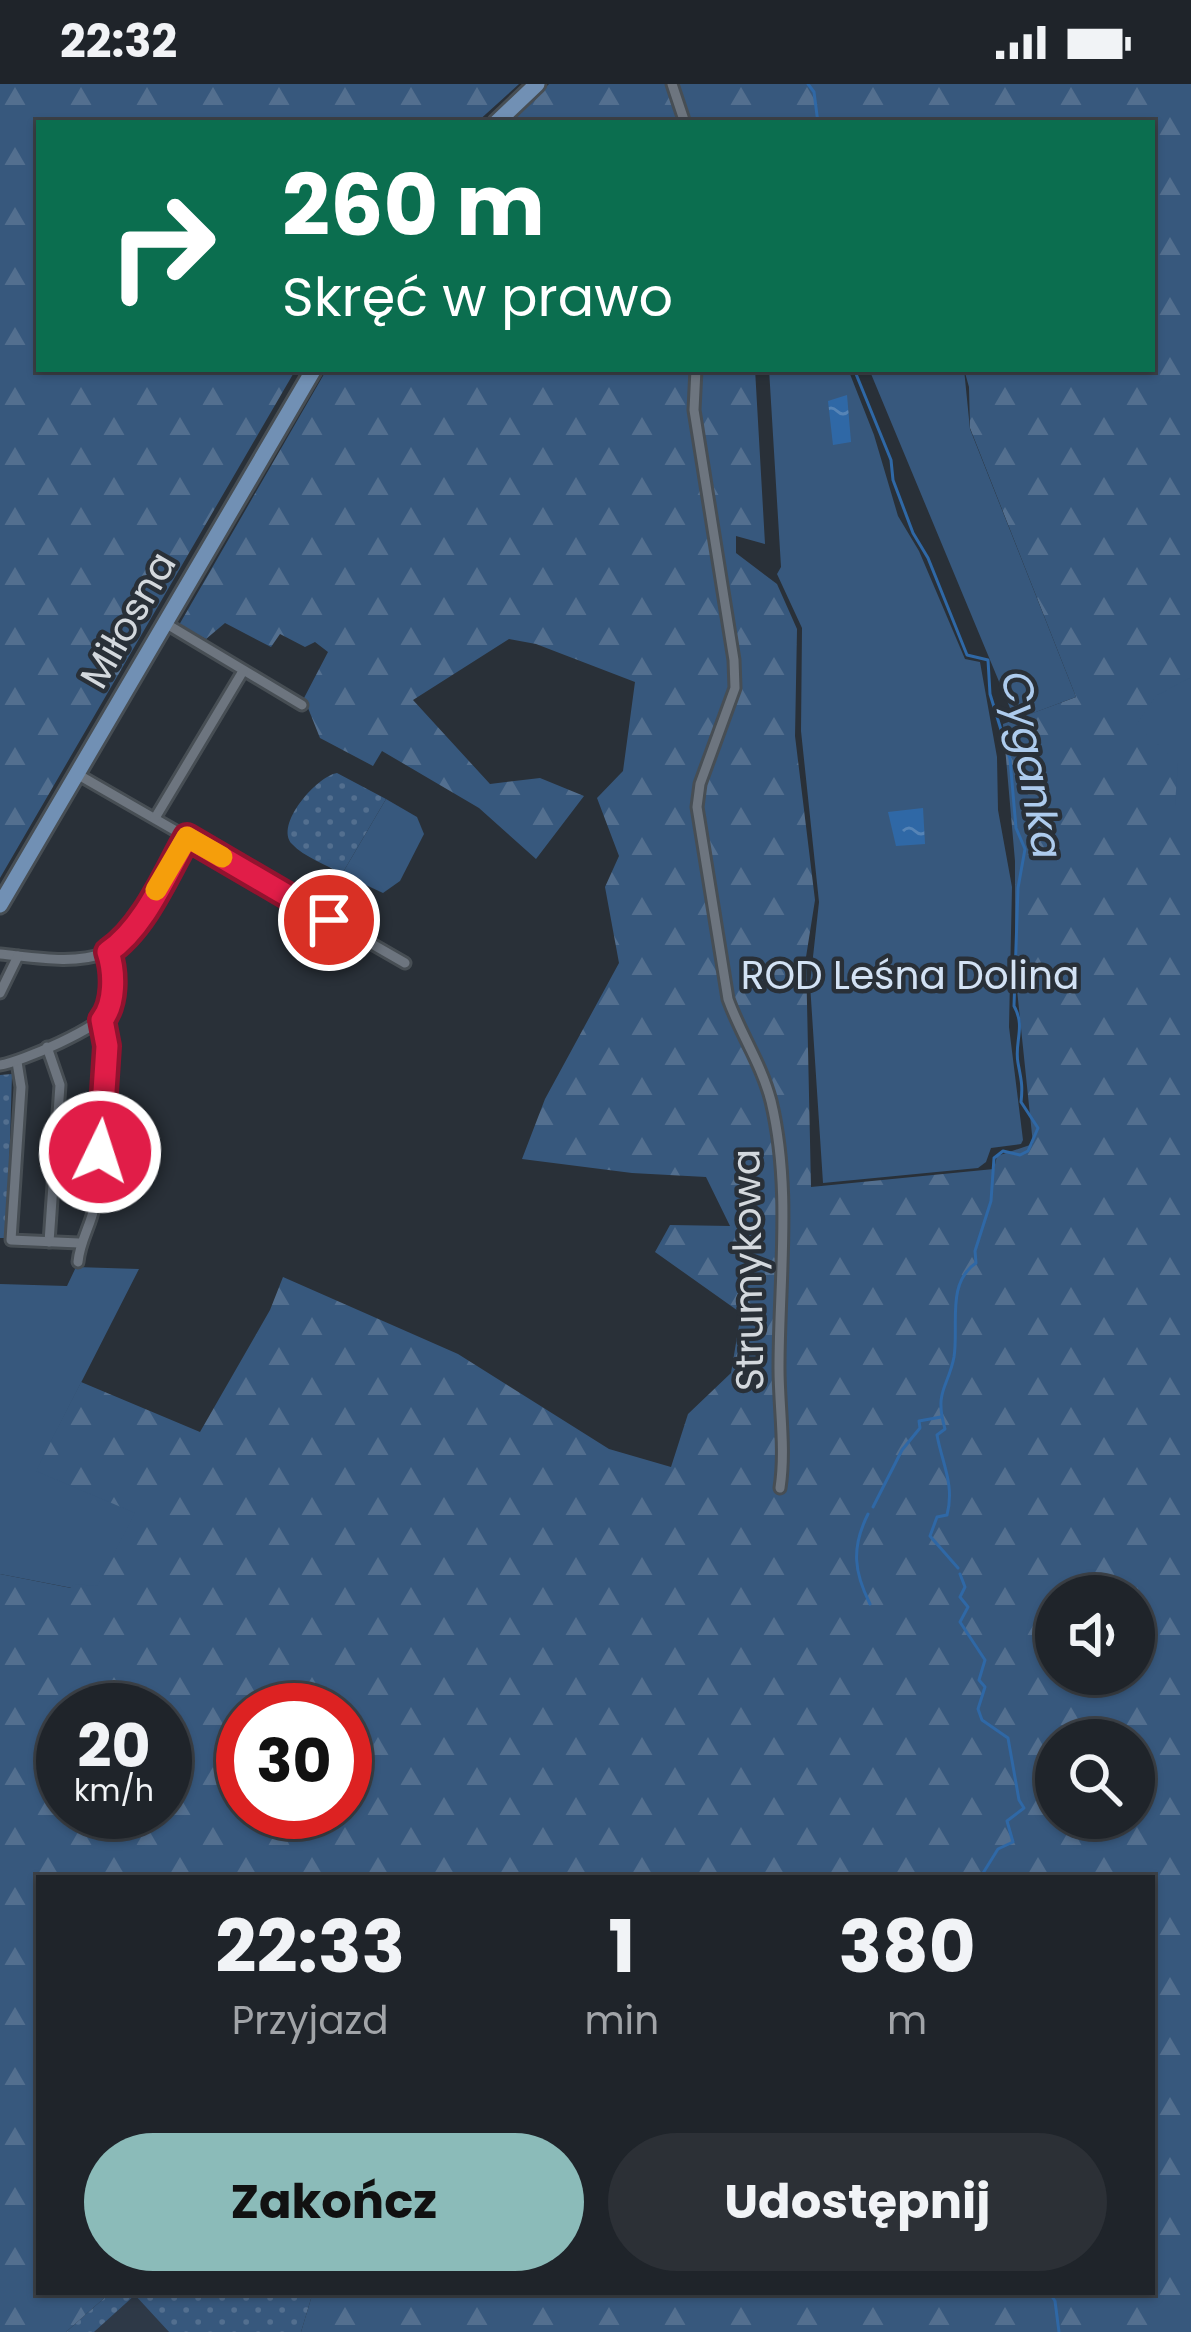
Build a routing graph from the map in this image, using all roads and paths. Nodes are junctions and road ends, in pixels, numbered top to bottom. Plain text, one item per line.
1 (537, 84) edge
2 (672, 84) edge
3 (499, 120) edge
4 (684, 120) edge
5 (312, 372) edge
6 (696, 372) edge
7 (165, 623) junction
8 (243, 671) junction
9 (302, 705) dead end
10 (77, 774) junction
11 (155, 818) junction
12 (187, 837) junction
13 (0, 905) edge
14 (108, 952) junction
15 (0, 954) edge
16 (18, 956) junction
17 (404, 963) dead end
18 (0, 993) edge
19 (102, 1020) junction
20 (47, 1047) junction
21 (17, 1063) junction
22 (0, 1065) edge
23 (49, 1242) junction
24 (80, 1243) junction
25 (78, 1262) dead end
26 (780, 1488) dead end

1 - 3 main road
2 - 4 street
5 - 7 main road, Miłosna
6 - 26 street, Strumykowa
7 - 8 street
7 - 10 main road, Miłosna
8 - 9 street
8 - 11 street
10 - 11 street
10 - 13 main road, Miłosna
11 - 12 street
12 - 14 street
12 - 17 street
14 - 16 street
14 - 19 street
15 - 16 street
16 - 18 street
19 - 20 street
19 - 24 street
20 - 21 street
20 - 23 street
21 - 22 street
21 - 23 street
23 - 24 street
24 - 25 street

